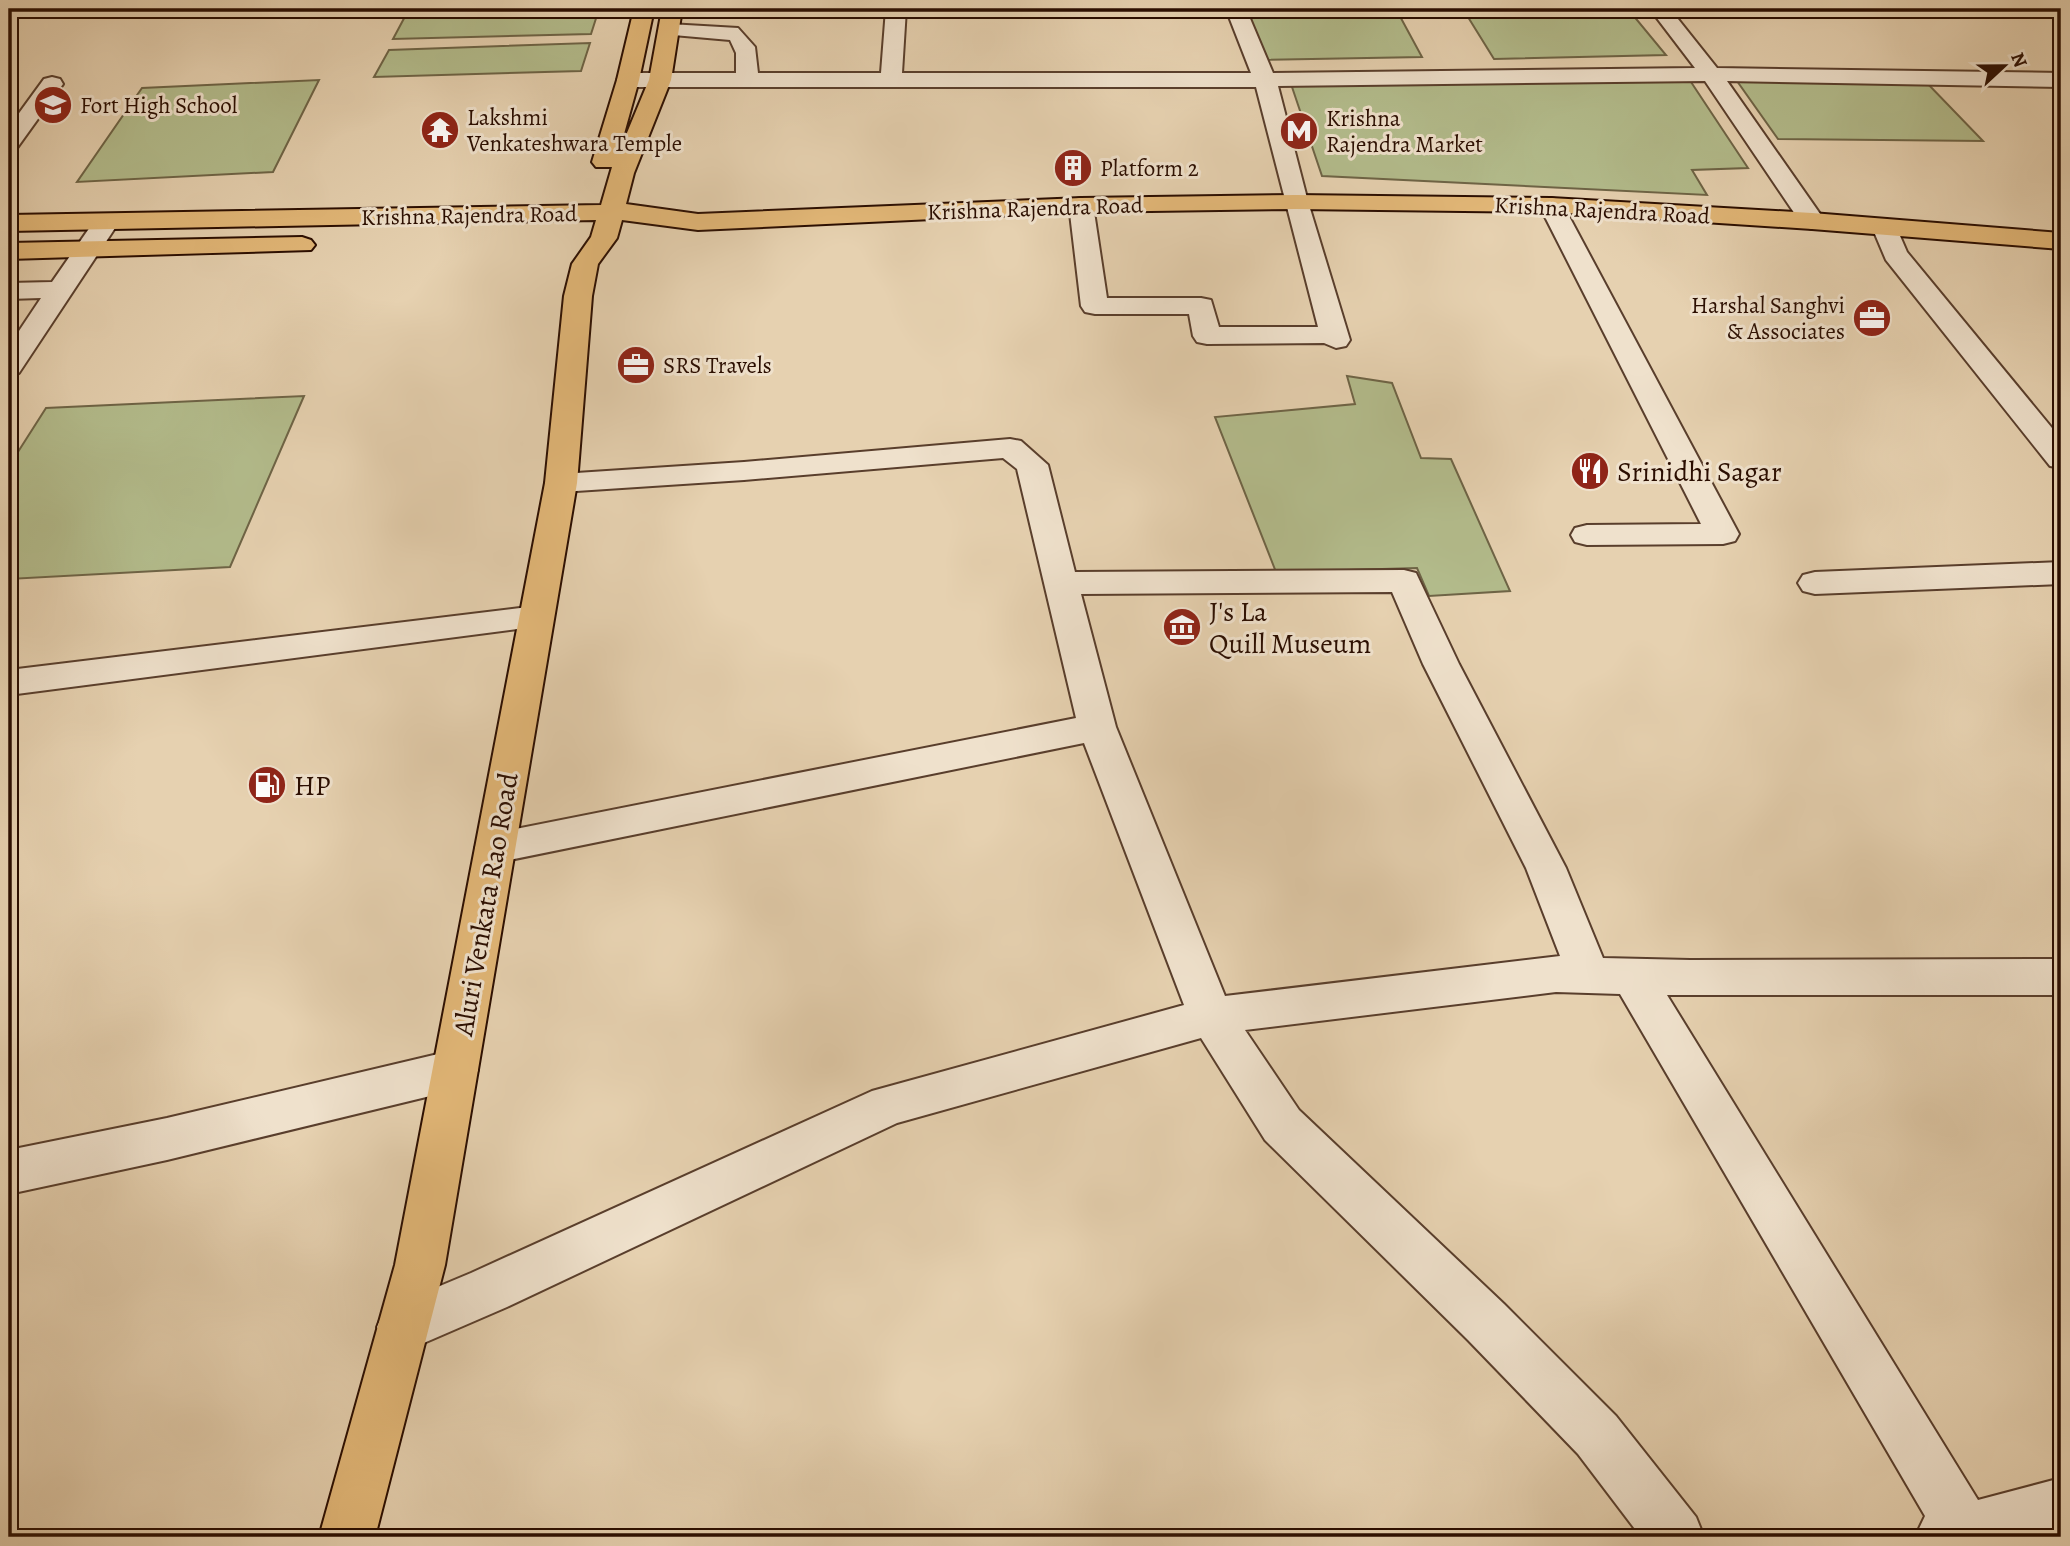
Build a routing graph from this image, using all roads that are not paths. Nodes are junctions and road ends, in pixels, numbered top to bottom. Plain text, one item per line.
1 (644, 9) edge
2 (672, 9) edge
3 (896, 9) edge
4 (1236, 9) edge
5 (1660, 9) edge
6 (669, 30) junction
7 (1711, 74) junction
8 (628, 80) junction
9 (660, 80) junction
10 (746, 80) junction
11 (891, 80) junction
12 (1265, 80) junction
13 (2061, 80) edge
14 (52, 83) dead end
15 (9, 143) edge
16 (1296, 202) junction
17 (1082, 205) junction
18 (1551, 205) junction
19 (586, 212) junction
20 (614, 212) junction
21 (1812, 221) junction
22 (106, 222) junction
23 (698, 222) junction
24 (9, 223) edge
25 (1885, 227) junction
26 (2061, 241) edge
27 (323, 245) dead end
28 (584, 245) junction
29 (85, 249) junction
30 (9, 251) edge
31 (60, 290) junction
32 (9, 291) edge
33 (9, 367) edge
34 (2061, 459) edge
35 (561, 483) junction
36 (1587, 535) dead end
37 (2061, 573) edge
38 (1061, 583) junction
39 (1815, 583) dead end
40 (537, 617) junction
41 (9, 683) edge
42 (1097, 727) junction
43 (495, 848) junction
44 (1611, 976) junction
45 (2061, 977) edge
46 (1211, 1016) junction
47 (455, 1070) junction
48 (9, 1171) edge
49 (403, 1326) junction
50 (2061, 1506) edge
51 (1954, 1534) edge
52 (347, 1537) edge
53 (1676, 1537) edge

1 - 8 main road, Aluri Venkata Rao Road
2 - 6 main road
3 - 11 street
4 - 12 street
5 - 7 street
6 - 9 main road
6 - 10 street
7 - 12 street
7 - 13 street
7 - 21 street
8 - 9 street
8 - 19 main road, Aluri Venkata Rao Road
9 - 10 street
9 - 20 main road, Aluri Venkata Rao Road
10 - 11 street
11 - 12 street
12 - 16 street
14 - 15 street
16 - 17 main road, Krishna Rajendra Road
16 - 17 street
16 - 18 main road, Krishna Rajendra Road
17 - 23 main road, Krishna Rajendra Road
18 - 21 main road, Krishna Rajendra Road
18 - 36 street
19 - 20 main road, Krishna Rajendra Road
19 - 22 main road, Krishna Rajendra Road
19 - 28 main road, Aluri Venkata Rao Road
20 - 23 main road, Krishna Rajendra Road
20 - 28 main road, Aluri Venkata Rao Road
21 - 25 main road, Krishna Rajendra Road
22 - 24 main road, Krishna Rajendra Road
22 - 29 street
23 - 28 main road
25 - 26 main road, Krishna Rajendra Road
25 - 34 street
27 - 29 main road, Krishna Rajendra Road
28 - 35 main road, Aluri Venkata Rao Road
29 - 30 main road, Krishna Rajendra Road
29 - 31 street
31 - 32 street
31 - 33 street
35 - 38 street
35 - 40 main road, Aluri Venkata Rao Road
37 - 39 street
38 - 42 street
38 - 44 street
40 - 41 street
40 - 43 main road, Aluri Venkata Rao Road
42 - 43 street
42 - 46 street
43 - 47 main road, Aluri Venkata Rao Road
44 - 45 street
44 - 46 street
44 - 51 street
46 - 49 street
46 - 53 street
47 - 48 street
47 - 49 main road, Aluri Venkata Rao Road
49 - 52 main road, Aluri Venkata Rao Road
50 - 51 street

